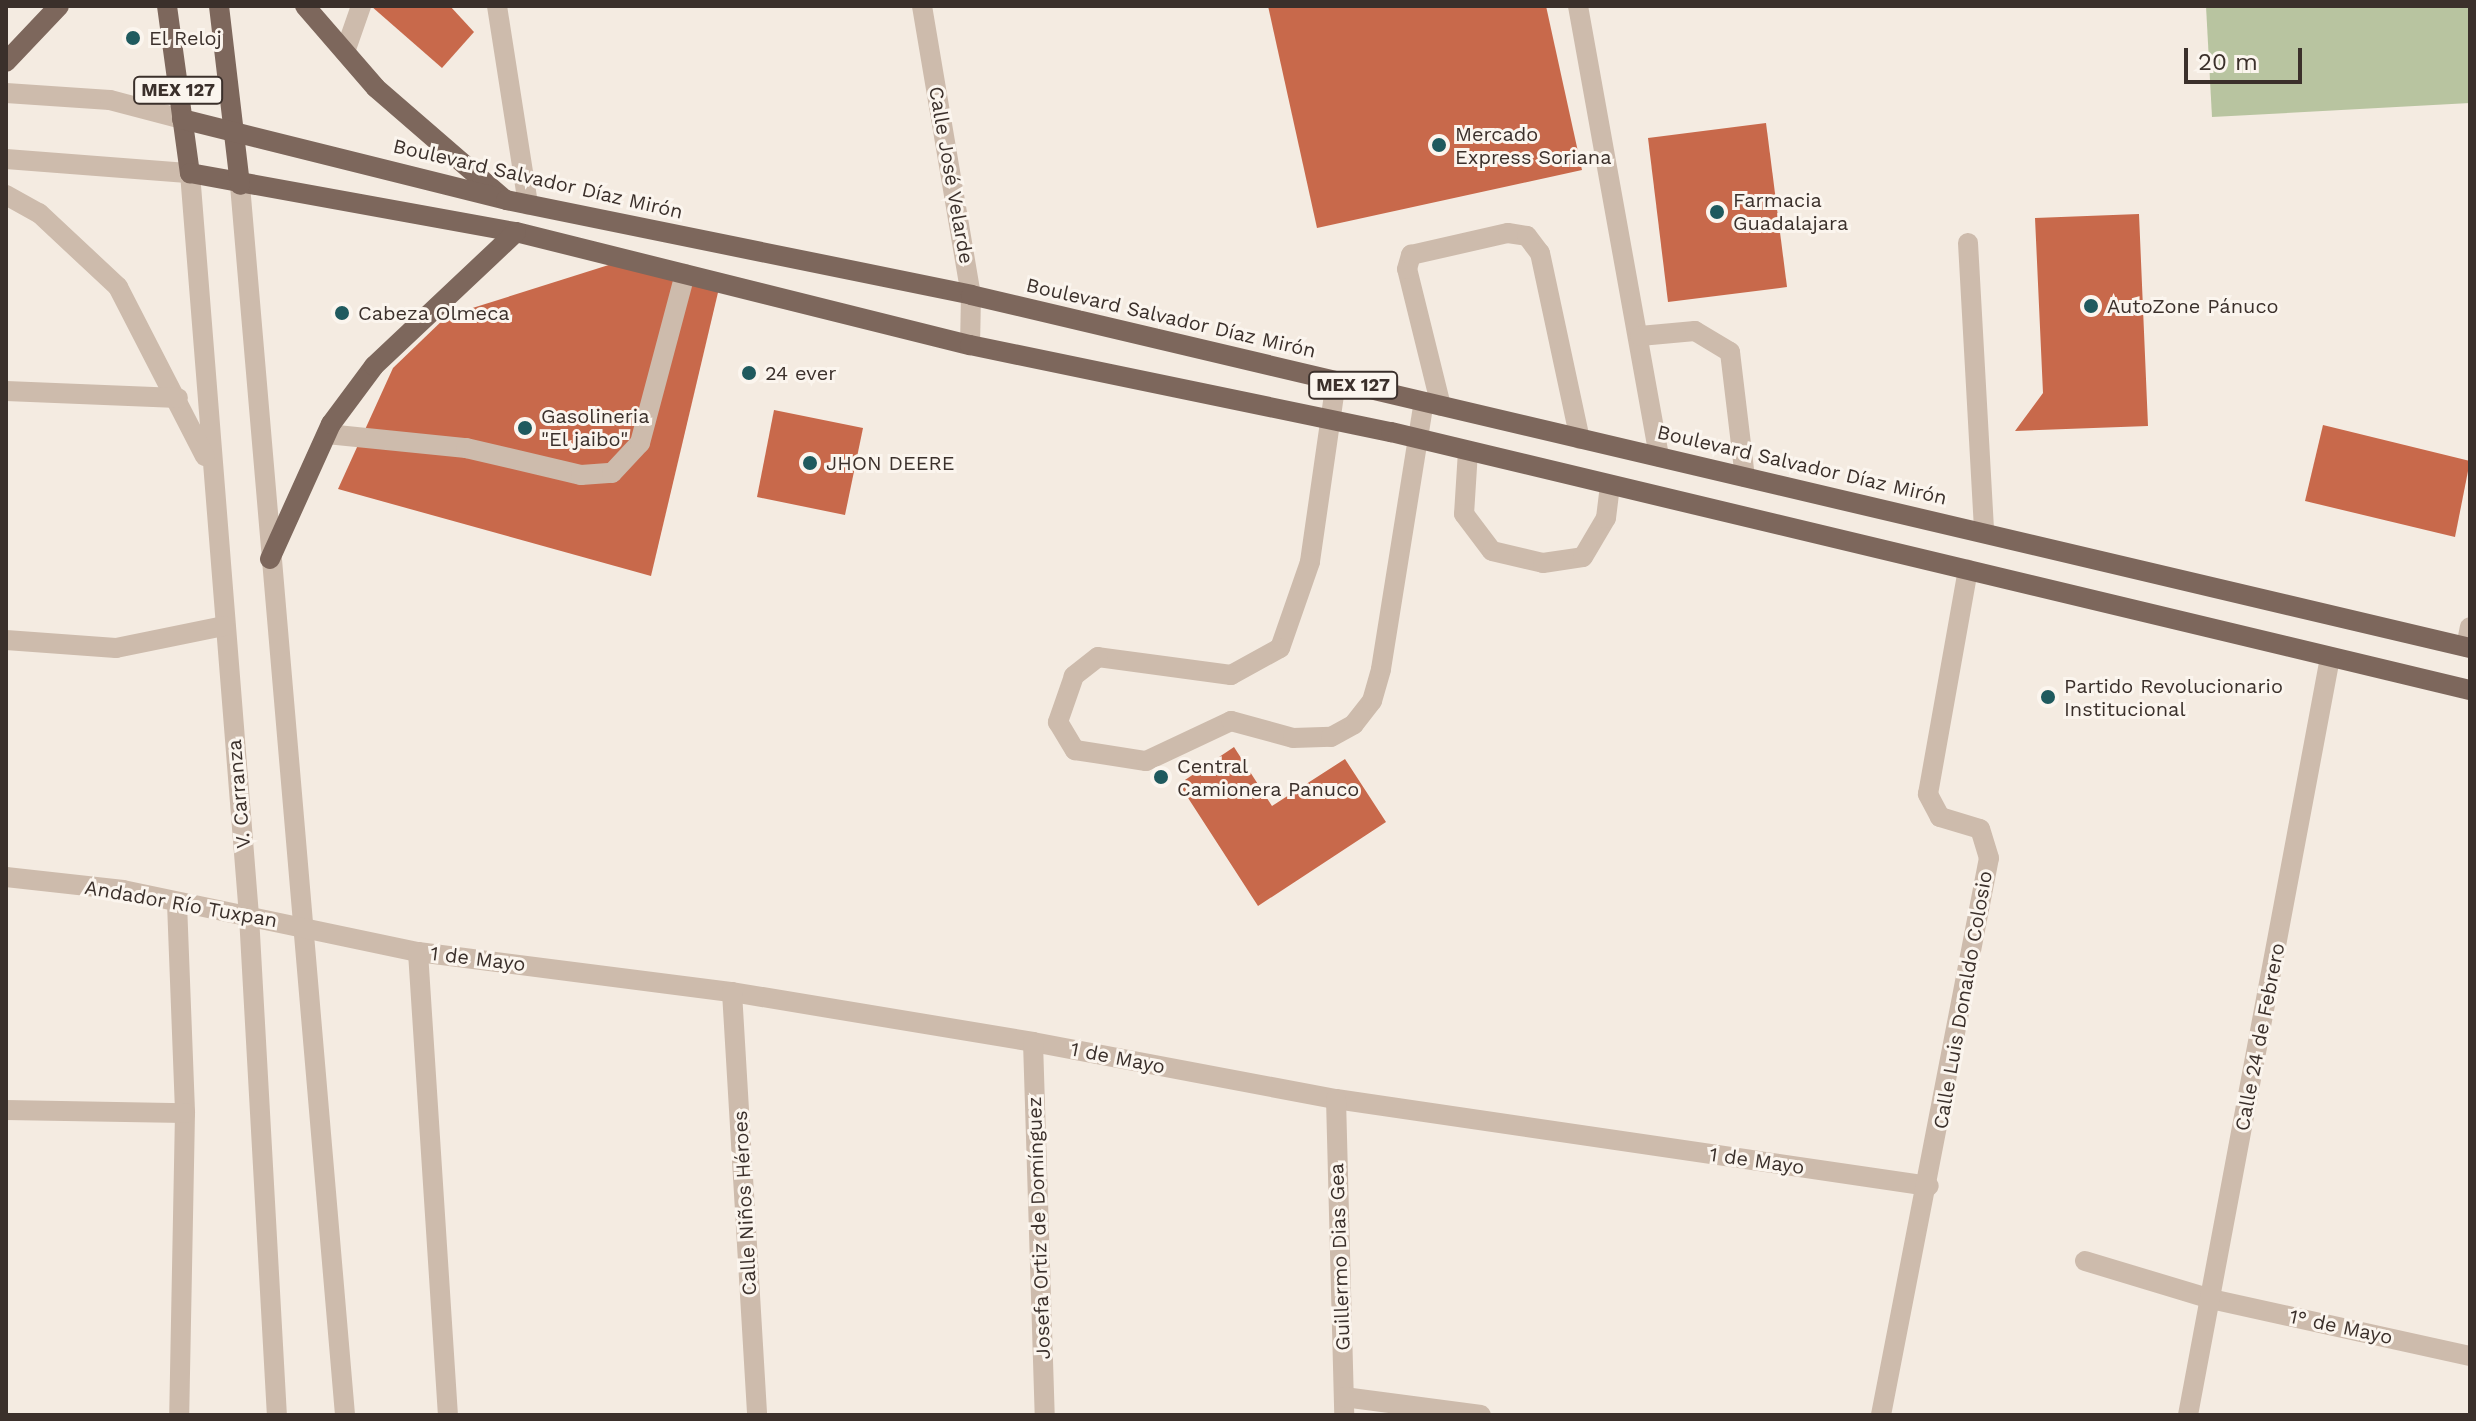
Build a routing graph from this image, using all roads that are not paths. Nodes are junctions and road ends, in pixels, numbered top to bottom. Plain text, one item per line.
1 (59, 6) edge
2 (167, 6) edge
3 (219, 6) edge
4 (305, 6) edge
5 (361, 6) edge
6 (497, 6) edge
7 (922, 6) edge
8 (1578, 6) edge
9 (345, 52) junction
10 (6, 62) edge
11 (6, 93) edge
12 (182, 119) junction
13 (233, 133) junction
14 (6, 159) edge
15 (190, 173) junction
16 (240, 185) junction
17 (6, 195) edge
18 (506, 200) junction
19 (528, 205) junction
20 (516, 232) junction
21 (1968, 243) dead end
22 (685, 274) junction
23 (971, 295) junction
24 (1640, 336) junction
25 (970, 345) junction
26 (1336, 381) junction
27 (6, 391) edge
28 (178, 398) junction
29 (1432, 404) junction
30 (1327, 419) junction
31 (327, 434) junction
32 (1418, 439) junction
33 (1580, 439) junction
34 (1468, 451) junction
35 (1659, 457) junction
36 (211, 468) junction
37 (1745, 477) junction
38 (1610, 485) junction
39 (1984, 531) junction
40 (270, 559) junction
41 (1968, 570) junction
42 (224, 626) junction
43 (6, 640) edge
44 (2469, 640) edge
45 (2330, 658) junction
46 (2470, 690) edge
47 (6, 877) edge
48 (177, 903) junction
49 (249, 916) junction
50 (307, 926) junction
51 (418, 952) junction
52 (732, 992) junction
53 (1033, 1042) junction
54 (1336, 1099) junction
55 (6, 1110) edge
56 (185, 1113) junction
57 (1929, 1186) junction
58 (2085, 1261) dead end
59 (2211, 1299) junction
60 (2470, 1356) edge
61 (1344, 1406) edge
62 (179, 1415) edge
63 (277, 1415) edge
64 (345, 1415) edge
65 (448, 1415) edge
66 (757, 1415) edge
67 (1045, 1415) edge
68 (1481, 1415) edge
69 (1881, 1415) edge
70 (2188, 1415) edge

1 - 10 main road
2 - 12 main road, MEX 127
3 - 13 main road, MEX 127
4 - 9 main road
5 - 9 street
6 - 19 street
7 - 23 street, Calle José Velarde
8 - 24 street
9 - 18 main road
11 - 12 street
12 - 13 main road, Boulevard Salvador Díaz Mirón
12 - 15 main road, MEX 127
13 - 16 main road
13 - 18 main road, Boulevard Salvador Díaz Mirón / MEX 127
14 - 15 street
15 - 16 main road, MEX 127
15 - 36 street, V. Carranza
16 - 20 main road, MEX 127
16 - 40 street
17 - 28 street
18 - 19 main road, Boulevard Salvador Díaz Mirón / MEX 127
19 - 23 main road, Boulevard Salvador Díaz Mirón / MEX 127
20 - 22 main road, MEX 127
20 - 31 main road
21 - 39 street
22 - 25 main road, MEX 127
22 - 31 street
23 - 25 street, Calle José Velarde
23 - 26 main road, Boulevard Salvador Díaz Mirón / MEX 127
24 - 35 street
24 - 37 street
25 - 30 main road, MEX 127
26 - 29 main road, Boulevard Salvador Díaz Mirón / MEX 127
26 - 30 street
27 - 28 street
28 - 36 street
29 - 32 street
29 - 33 main road, Boulevard Salvador Díaz Mirón / MEX 127
29 - 33 street
30 - 32 main road, MEX 127
30 - 32 street
31 - 40 main road
32 - 34 main road, MEX 127
33 - 35 main road, Boulevard Salvador Díaz Mirón / MEX 127
34 - 38 main road, MEX 127
34 - 38 street
35 - 37 main road, Boulevard Salvador Díaz Mirón / MEX 127
36 - 42 street, V. Carranza
37 - 39 main road, Boulevard Salvador Díaz Mirón / MEX 127
38 - 41 main road, MEX 127
39 - 44 main road, Boulevard Salvador Díaz Mirón / MEX 127
40 - 50 street
41 - 45 main road, MEX 127
41 - 57 street, Calle Luis Donaldo Colosio
42 - 43 street
42 - 49 street, V. Carranza
45 - 46 main road, MEX 127
45 - 59 street, Calle 24 de Febrero
47 - 48 street, Andador Río Tuxpan
48 - 49 street, Andador Río Tuxpan
48 - 56 street
49 - 50 street, Andador Río Tuxpan
49 - 63 street, V. Carranza
50 - 51 street, 1 de Mayo
50 - 64 street
51 - 52 street, 1 de Mayo
51 - 65 street
52 - 53 street, 1 de Mayo
52 - 66 street, Calle Niños Héroes
53 - 54 street, 1 de Mayo
53 - 67 street, Josefa Ortiz de Domínguez
54 - 57 street, 1 de Mayo
54 - 61 street, Guillermo Dias Gea
55 - 56 street
56 - 62 street
57 - 69 street, Calle Luis Donaldo Colosio
58 - 59 street, 1° de Mayo
59 - 60 street, 1° de Mayo
59 - 70 street, Calle 24 de Febrero
61 - 68 street

